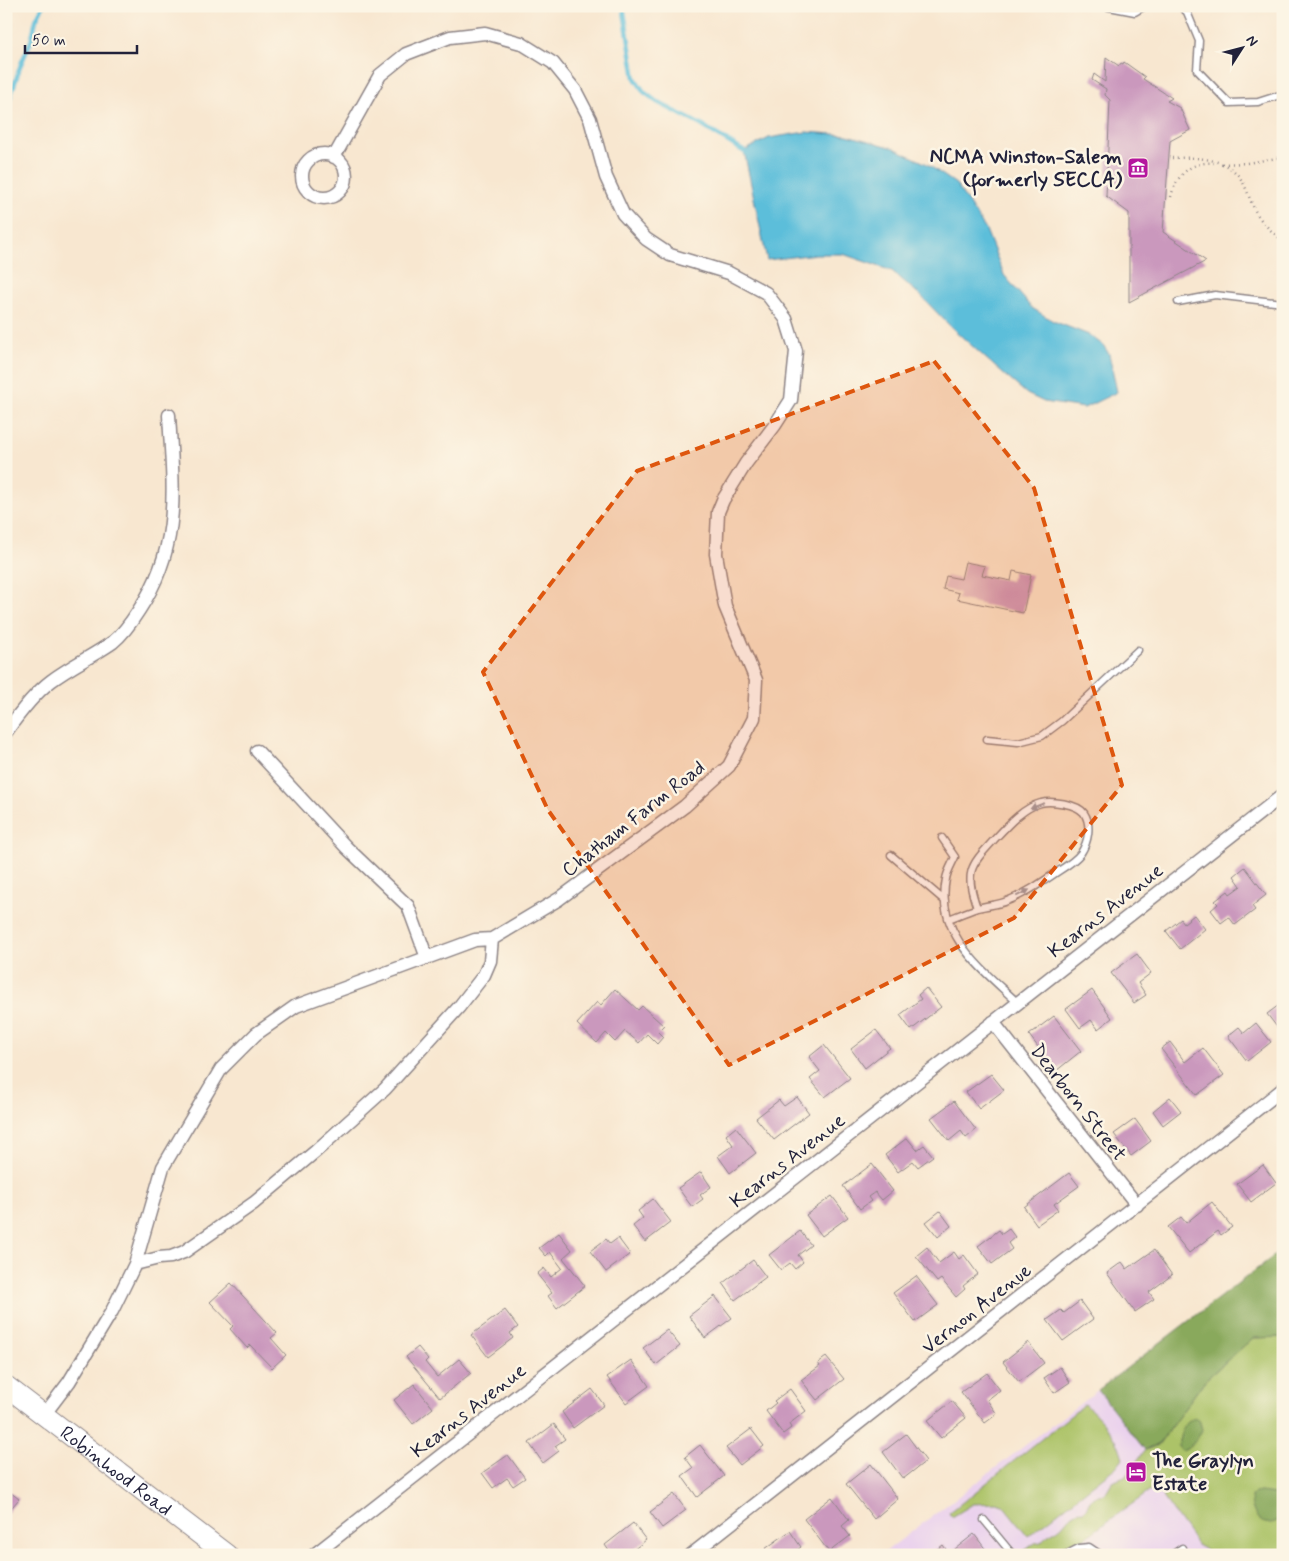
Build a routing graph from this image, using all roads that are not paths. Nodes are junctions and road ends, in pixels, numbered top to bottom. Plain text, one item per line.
1 (1104, 6) edge
2 (1145, 6) edge
3 (1180, 6) edge
4 (1283, 94) edge
5 (334, 157) dead end
6 (1178, 302) dead end
7 (1283, 303) edge
8 (169, 415) dead end
9 (1138, 650) dead end
10 (6, 732) edge
11 (988, 739) dead end
12 (257, 750) dead end
13 (1283, 795) edge
14 (942, 838) dead end
15 (891, 855) dead end
16 (945, 901) junction
17 (977, 908) junction
18 (949, 919) junction
19 (492, 939) junction
20 (427, 958) junction
21 (1018, 1003) junction
22 (993, 1022) junction
23 (1283, 1089) edge
24 (1137, 1205) junction
25 (135, 1264) junction
26 (6, 1386) edge
27 (44, 1414) junction
28 (984, 1520) dead end
29 (1182, 1548) dead end
30 (1100, 1554) edge
31 (227, 1555) edge
32 (314, 1555) edge
33 (691, 1555) edge
34 (1013, 1555) edge
35 (1065, 1555) edge
36 (1172, 1555) edge

1 - 2 lane
3 - 4 lane
5 - 19 street, Chatham Farm Road
6 - 7 lane
8 - 10 street
9 - 11 lane
12 - 20 street
13 - 21 street, Kearns Avenue
14 - 16 lane
15 - 16 lane
16 - 18 lane
17 -> 17 lane
17 - 18 lane
18 - 21 lane
19 - 20 street, Chatham Farm Road
19 - 25 street
20 - 25 street, Chatham Farm Road
21 - 22 street, Kearns Avenue
22 - 24 street, Dearborn Street
22 - 32 street, Kearns Avenue
23 - 24 street, Vernon Avenue
24 - 33 street, Vernon Avenue
25 - 27 street, Chatham Farm Road
26 - 27 main road, Robinhood Road
27 - 31 main road, Robinhood Road
28 - 34 lane
29 - 36 lane
30 - 35 lane

